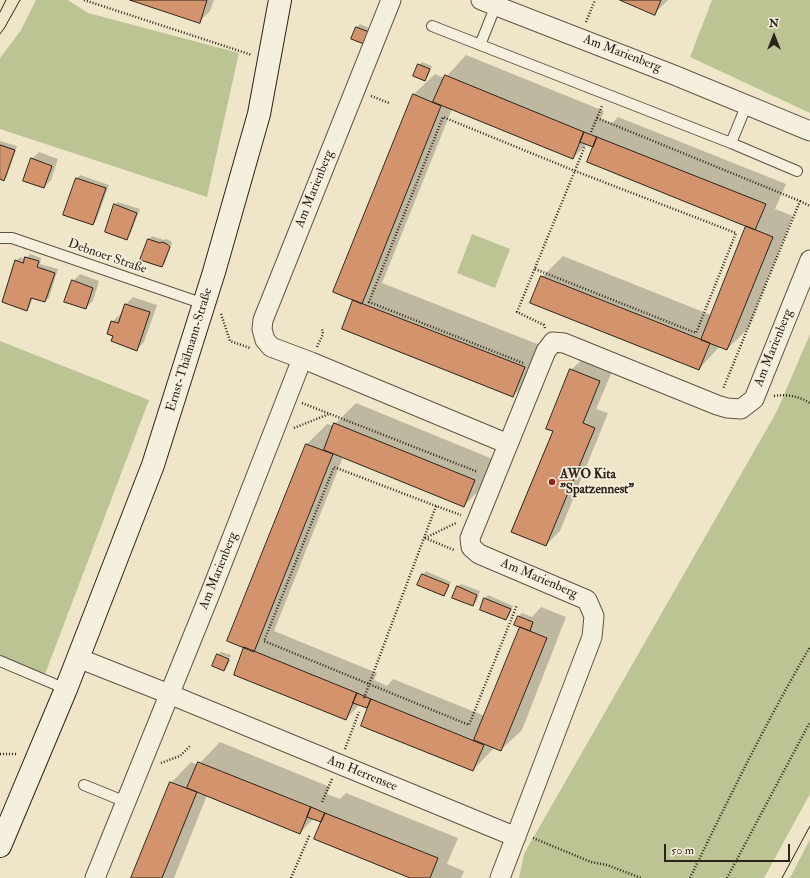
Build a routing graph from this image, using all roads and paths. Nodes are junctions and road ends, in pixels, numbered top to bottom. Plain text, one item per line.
1 (84, 0) edge
2 (280, 0) edge
3 (391, 0) edge
4 (595, 0) edge
5 (491, 2) edge
6 (432, 26) dead end
7 (580, 38) junction
8 (480, 45) junction
9 (254, 56) dead end
10 (606, 95) junction
11 (748, 104) junction
12 (597, 118) junction
13 (810, 130) edge
14 (591, 132) dead end
15 (731, 143) junction
16 (585, 146) dead end
17 (797, 170) dead end
18 (575, 171) junction
19 (800, 201) junction
20 (810, 206) edge
21 (0, 238) edge
22 (810, 260) edge
23 (535, 268) junction
24 (205, 299) junction
25 (265, 340) junction
26 (553, 342) junction
27 (302, 359) junction
28 (538, 369) junction
29 (288, 397) junction
30 (754, 399) junction
31 (810, 403) edge
32 (717, 405) junction
33 (329, 414) junction
34 (290, 429) dead end
35 (508, 444) junction
36 (493, 478) junction
37 (436, 506) junction
38 (472, 519) junction
39 (424, 538) junction
40 (471, 547) junction
41 (517, 605) dead end
42 (810, 647) edge
43 (78, 658) junction
44 (0, 661) edge
45 (369, 684) junction
46 (66, 689) junction
47 (169, 694) junction
48 (364, 698) dead end
49 (810, 722) edge
50 (190, 746) dead end
51 (0, 754) edge
52 (21, 754) dead end
53 (158, 763) dead end
54 (84, 785) dead end
55 (126, 802) junction
56 (310, 834) dead end
57 (517, 834) junction
58 (0, 846) edge
59 (95, 878) edge
60 (291, 878) edge
61 (500, 878) edge
62 (641, 878) edge
63 (690, 878) edge
64 (727, 878) edge

1 - 9 path
2 - 24 main road, Ernst-Thälmann-Straße
3 - 25 street, Am Marienberg
4 - 7 path
5 - 7 street, Am Marienberg
5 - 8 lane, Am Marienberg
6 - 8 lane
7 - 11 street, Am Marienberg
8 - 10 lane
10 - 12 path
10 - 15 lane
11 - 13 street, Am Marienberg
11 - 15 lane
12 - 14 path
12 - 19 path
15 - 17 lane
16 - 18 path
18 - 23 path
18 - 23 path
18 - 28 path
19 - 20 path
19 - 32 path
21 - 24 lane, Debnoer Straße
22 - 30 street, Am Marienberg
23 - 26 path
24 - 25 path
24 - 43 main road, Ernst-Thälmann-Straße
25 - 27 street
26 - 28 street
26 - 32 street, Am Marienberg
27 - 29 street, Am Marienberg
27 - 35 street
28 - 35 street
29 - 33 path
29 - 47 street, Am Marienberg
30 - 31 path
30 - 32 street, Am Marienberg
33 - 34 path
33 - 36 path
35 - 36 street
36 - 38 street
37 - 38 path
37 - 39 path
37 - 45 path
38 - 39 path
38 - 40 street
39 - 40 path
39 - 45 path
40 - 57 street, Am Marienberg
41 - 45 path
42 - 63 path
43 - 46 main road, Ernst-Thälmann-Straße
43 - 47 street, Am Herrensee
44 - 46 lane
45 - 48 path
46 - 58 main road, Ernst-Thälmann-Straße
47 - 55 street
47 - 57 street, Am Herrensee
49 - 64 path
50 - 53 path
51 - 52 path
54 - 55 lane
55 - 59 street
56 - 60 path
57 - 61 street
57 - 62 path

